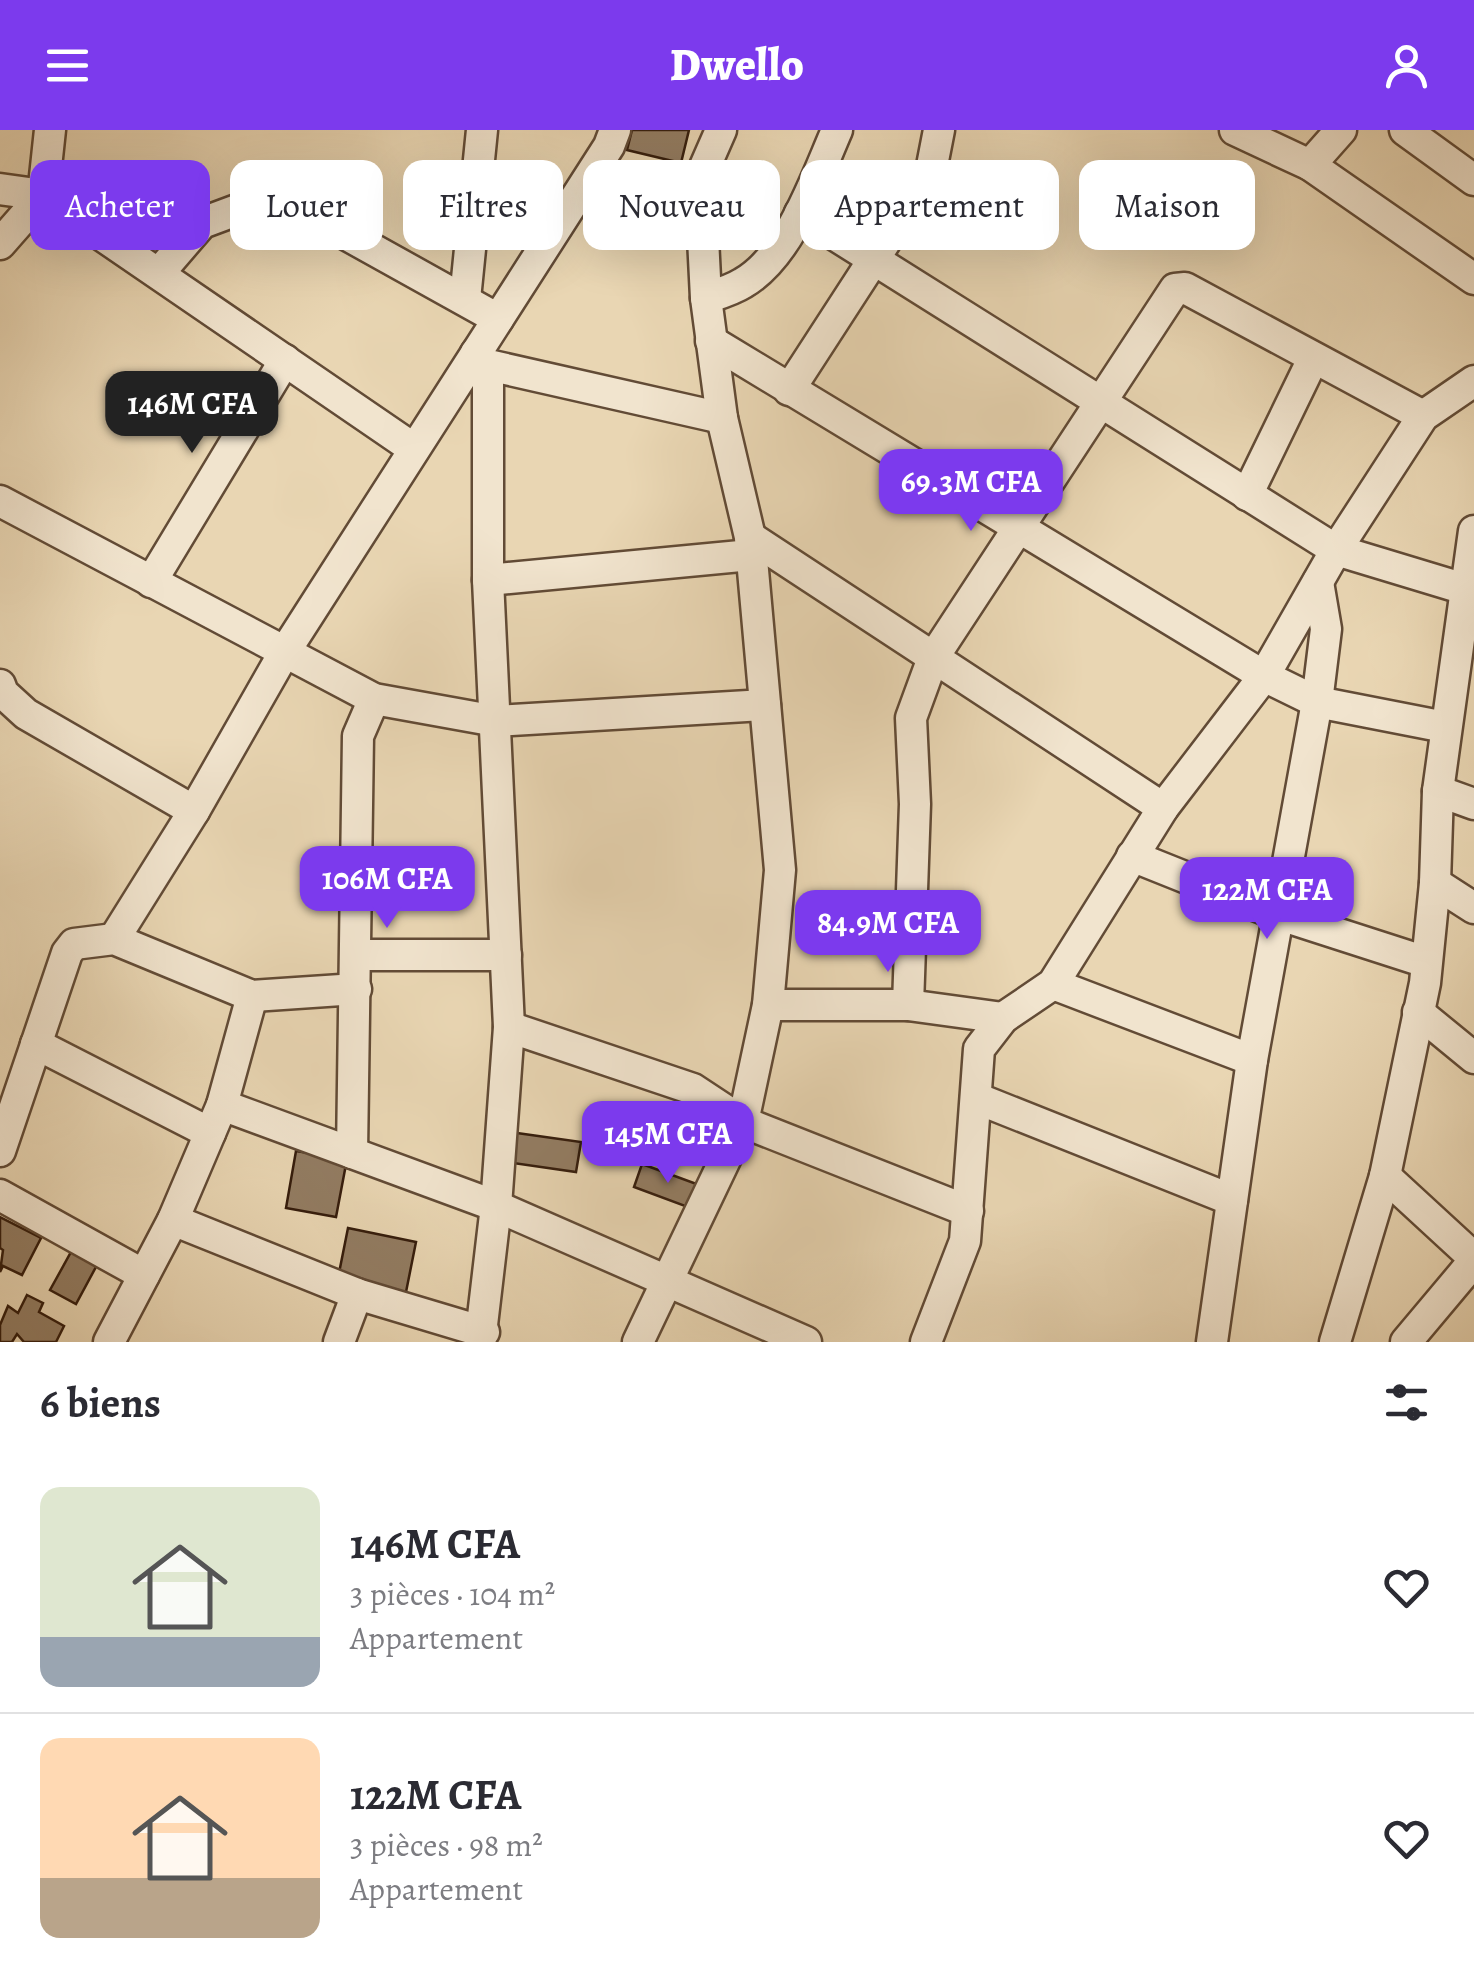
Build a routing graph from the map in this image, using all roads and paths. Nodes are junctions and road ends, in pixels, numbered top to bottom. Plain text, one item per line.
1 (50, 130) edge
2 (482, 130) edge
3 (615, 130) edge
4 (721, 130) edge
5 (837, 130) edge
6 (938, 130) edge
7 (1235, 130) edge
8 (1341, 130) edge
9 (1405, 130) edge
10 (47, 160) edge
11 (824, 160) edge
12 (1310, 166) junction
13 (1474, 180) edge
14 (0, 189) edge
15 (30, 192) edge
16 (30, 209) edge
17 (800, 213) edge
18 (0, 244) edge
19 (124, 250) edge
20 (858, 250) edge
21 (874, 260) junction
22 (159, 274) junction
23 (1474, 278) edge
24 (706, 298) junction
25 (465, 299) junction
26 (498, 320) junction
27 (711, 341) junction
28 (482, 359) junction
29 (1314, 359) junction
30 (285, 360) junction
31 (1474, 381) edge
32 (789, 390) junction
33 (1099, 404) junction
34 (1423, 416) junction
35 (722, 418) junction
36 (414, 448) junction
37 (1247, 494) junction
38 (1, 503) edge
39 (1019, 528) junction
40 (751, 546) junction
41 (1336, 550) junction
42 (1471, 560) edge
43 (488, 580) junction
44 (151, 582) junction
45 (1318, 582) junction
46 (284, 653) junction
47 (933, 658) junction
48 (1264, 676) junction
49 (0, 685) edge
50 (374, 699) junction
51 (1317, 702) junction
52 (765, 706) junction
53 (496, 721) junction
54 (1445, 728) junction
55 (1438, 791) junction
56 (1474, 804) edge
57 (1163, 808) junction
58 (194, 810) junction
59 (1132, 856) junction
60 (1434, 883) junction
61 (1474, 908) edge
62 (1277, 914) junction
63 (114, 939) junction
64 (356, 955) junction
65 (506, 955) junction
66 (1426, 962) junction
67 (1052, 984) junction
68 (356, 990) junction
69 (252, 996) junction
70 (768, 1004) junction
71 (908, 1005) junction
72 (1418, 1012) junction
73 (1003, 1018) junction
74 (509, 1026) junction
75 (36, 1044) junction
76 (1474, 1058) edge
77 (1252, 1060) junction
78 (976, 1098) junction
79 (222, 1104) junction
80 (743, 1122) junction
81 (210, 1133) junction
82 (2, 1141) edge
83 (352, 1153) junction
84 (1385, 1176) junction
85 (0, 1195) edge
86 (1232, 1200) junction
87 (496, 1206) junction
88 (968, 1211) junction
89 (173, 1220) junction
90 (1474, 1260) edge
91 (144, 1276) junction
92 (667, 1280) junction
93 (357, 1294) junction
94 (482, 1337) edge
95 (109, 1342) edge
96 (339, 1342) edge
97 (638, 1342) edge
98 (806, 1342) edge
99 (926, 1342) edge
100 (1212, 1342) edge
101 (1335, 1342) edge
102 (1406, 1342) edge

1 - 10 street
2 - 25 street
3 - 26 street
4 - 24 street
5 - 11 street
6 - 21 street
7 - 12 street
8 - 12 street
9 - 13 street
12 - 23 street
14 - 15 street
16 - 18 street
17 - 24 street
19 - 22 street
20 - 21 street
21 - 32 street
21 - 33 street
22 - 25 street
22 - 30 street
24 - 27 street
25 - 26 street
26 - 28 street
27 - 32 street
27 - 35 street
28 - 35 street
28 - 36 street
28 - 43 street
29 - 33 street
29 - 34 street
29 - 37 street
30 - 36 street
30 - 44 street
31 - 34 street
32 - 39 street
33 - 37 street
33 - 39 street
34 - 41 street
35 - 40 street
36 - 46 street
37 - 41 street
38 - 44 street
39 - 47 street
39 - 48 street
40 - 43 street
40 - 47 street
40 - 52 street
41 - 42 street
41 - 45 street
42 - 54 street
43 - 53 street
44 - 46 street
45 - 48 street
45 - 51 street
46 - 50 street
46 - 58 street
47 - 57 street
47 - 71 street
48 - 51 street
48 - 57 street
49 - 58 street
50 - 53 street
50 - 64 street
51 - 54 street
51 - 62 street
52 - 53 street
52 - 70 street
53 - 65 street
54 - 55 street
55 - 56 street
55 - 60 street
57 - 59 street
58 - 63 street
59 - 62 street
59 - 67 street
60 - 61 street
60 - 66 street
62 - 66 street
62 - 77 street
63 - 69 street
63 - 75 street
64 - 65 street
64 - 68 street
65 - 74 street
66 - 72 street
67 - 73 street
67 - 77 street
68 - 69 street
68 - 83 street
69 - 79 street
70 - 71 street
70 - 80 street
71 - 73 street
72 - 76 street
72 - 84 street
73 - 78 street
74 - 80 street
74 - 87 street
75 - 81 street
75 - 82 street
77 - 86 street
78 - 86 street
78 - 88 street
79 - 81 street
79 - 83 street
80 - 88 street
80 - 92 street
81 - 89 street
83 - 87 street
84 - 90 street
84 - 101 street
85 - 91 street
86 - 100 street
87 - 92 street
87 - 94 street
88 - 99 street
89 - 91 street
89 - 93 street
90 - 102 street
91 - 95 street
92 - 97 street
92 - 98 street
93 - 94 street
93 - 96 street

